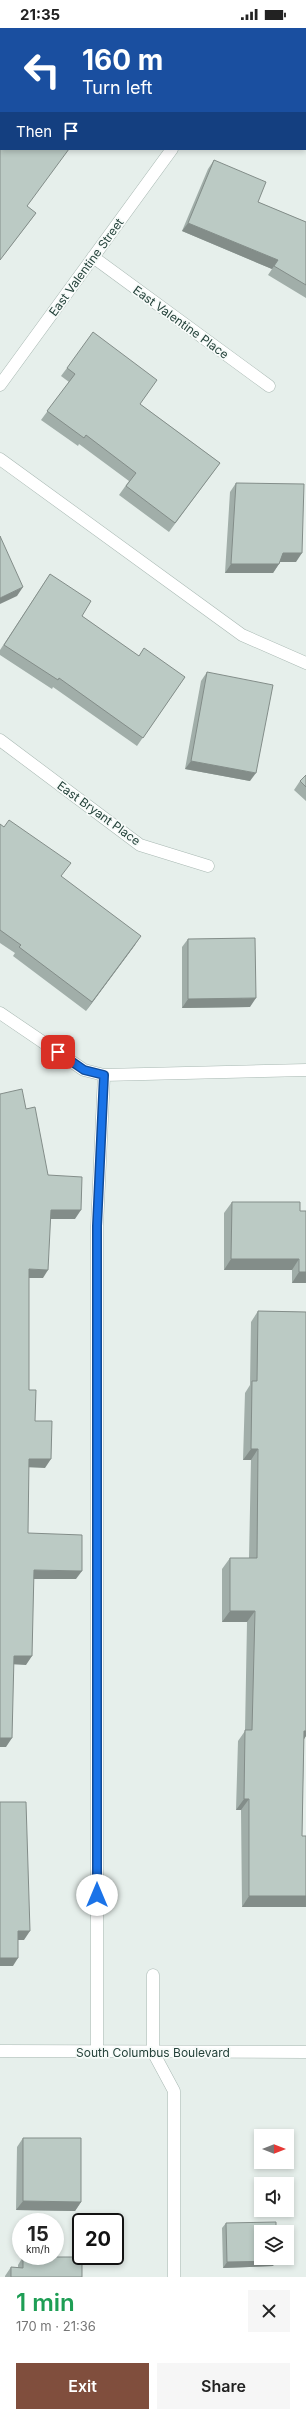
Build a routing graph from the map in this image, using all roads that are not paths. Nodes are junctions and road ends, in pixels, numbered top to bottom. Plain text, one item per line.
1 (171, 150) edge
2 (93, 257) junction
3 (0, 385) edge
4 (269, 386) dead end
5 (0, 458) edge
6 (306, 663) edge
7 (0, 740) edge
8 (208, 866) dead end
9 (0, 1013) edge
10 (306, 1070) edge
11 (104, 1075) junction
12 (153, 1975) dead end
13 (0, 2051) edge
14 (97, 2051) junction
15 (153, 2052) junction
16 (306, 2052) edge
17 (174, 2277) edge

1 - 2 street, East Valentine Street
2 - 3 street, East Valentine Street
2 - 4 street, East Valentine Place
5 - 6 street
7 - 8 street, East Bryant Place
9 - 11 street
10 - 11 street
11 - 14 street
12 - 15 street
13 - 14 street, South Columbus Boulevard
14 - 15 street, South Columbus Boulevard
15 - 16 street, South Columbus Boulevard
15 - 17 street

